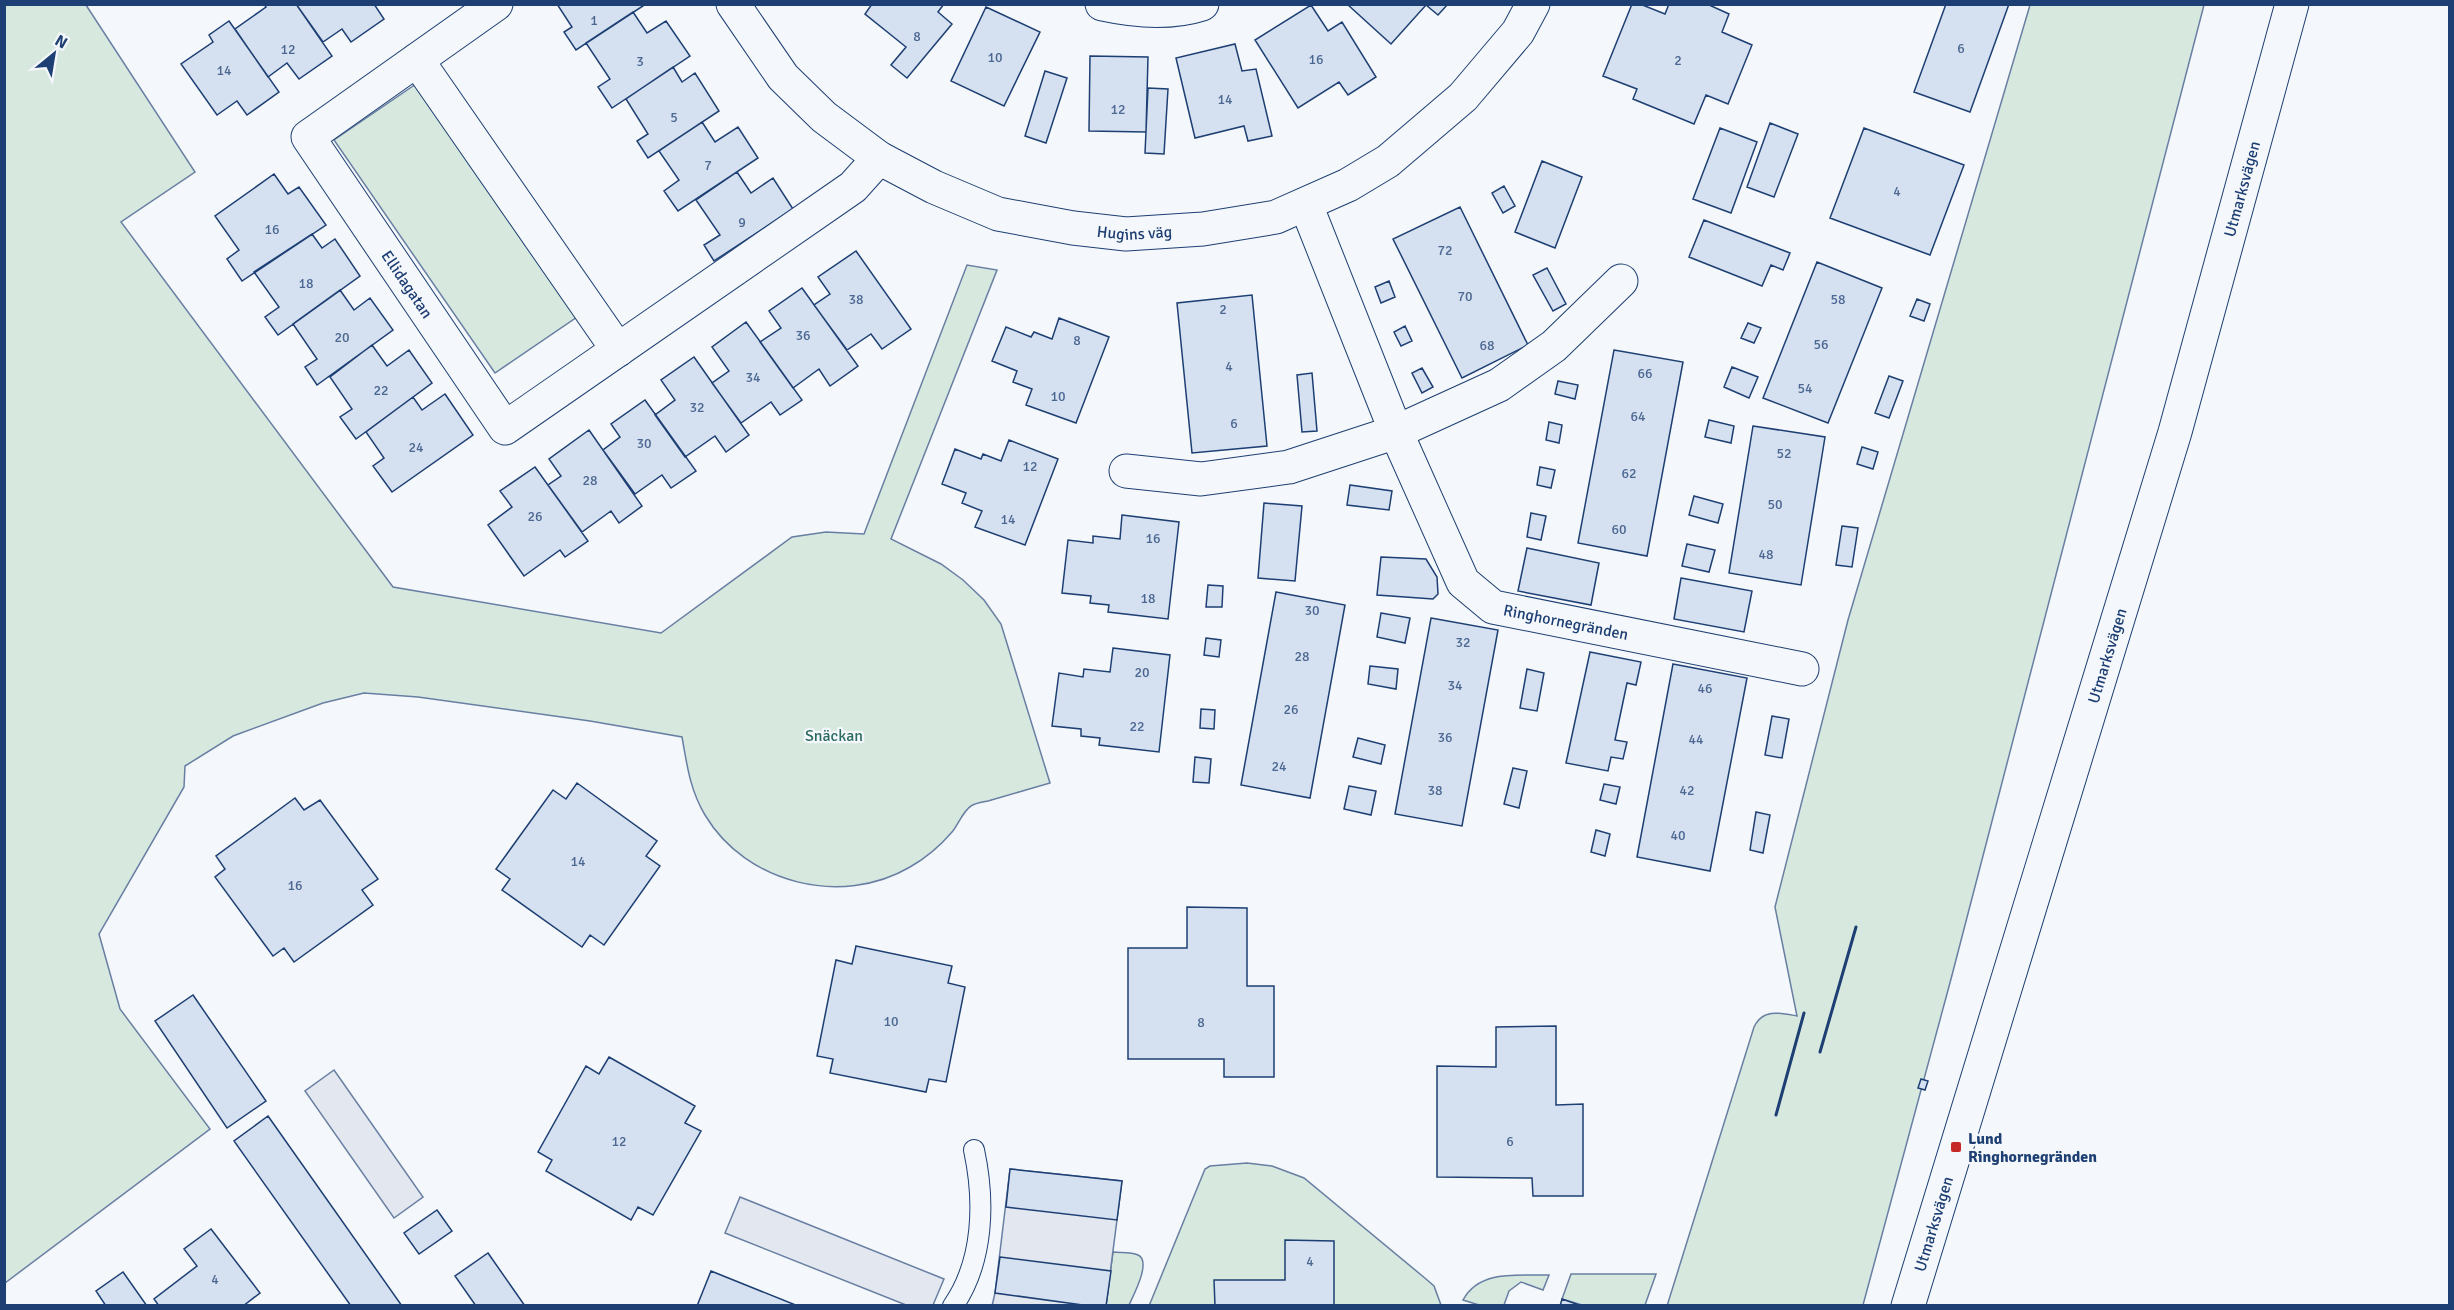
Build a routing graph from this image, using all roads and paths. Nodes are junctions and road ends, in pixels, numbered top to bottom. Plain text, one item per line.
1 (496, 4) edge
2 (733, 4) edge
3 (1102, 4) edge
4 (1202, 4) edge
5 (1533, 4) edge
6 (2292, 4) edge
7 (417, 60) junction
8 (879, 158) junction
9 (1306, 205) junction
10 (1621, 281) dead end
11 (618, 350) junction
12 (1396, 432) junction
13 (1126, 471) dead end
14 (1802, 669) dead end
15 (974, 1150) dead end
16 (953, 1305) edge
17 (1908, 1305) edge

1 - 7 street, Ellidagatan
2 - 8 street, Hugins väg
3 - 4 street
5 - 9 street, Hugins väg
6 - 17 street, Utmarksvägen
7 - 11 street
7 - 11 street, Ellidagatan
8 - 9 street, Hugins väg
8 - 11 street, Ellidagatan
9 - 12 street, Ringhornegränden
10 - 12 street
12 - 13 street
12 - 14 street, Ringhornegränden
15 - 16 lane

